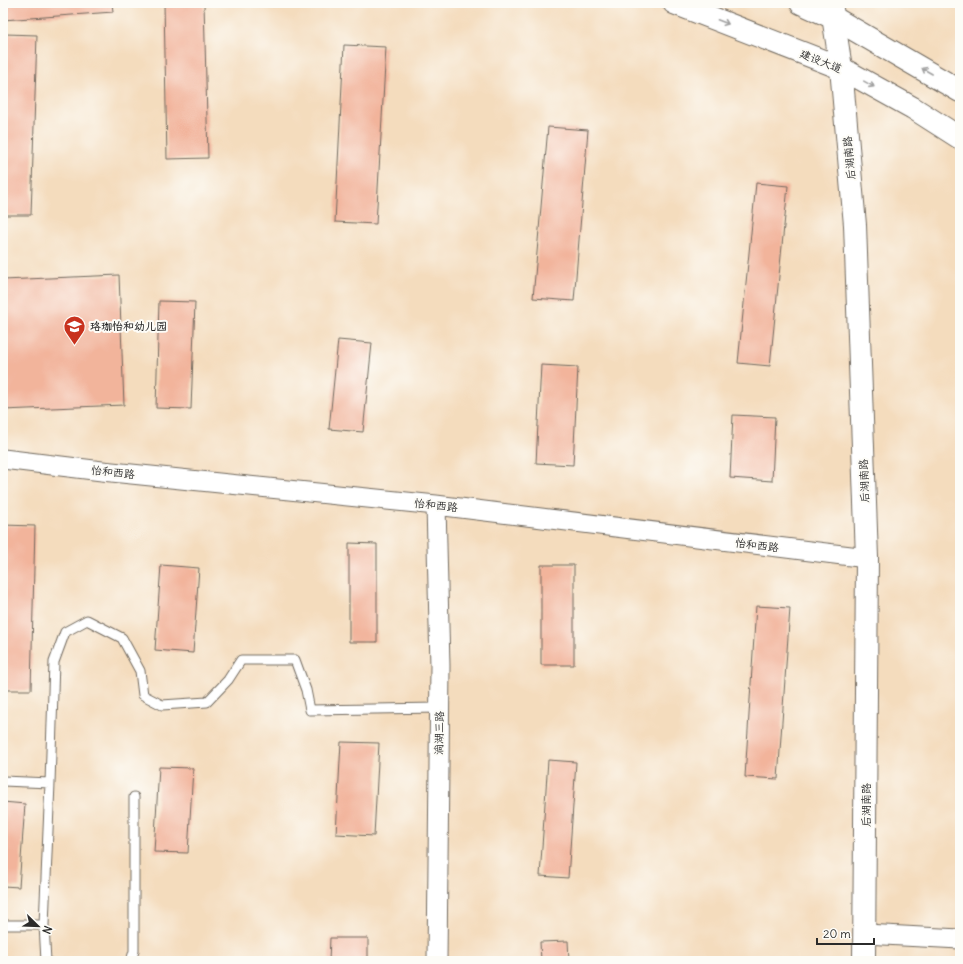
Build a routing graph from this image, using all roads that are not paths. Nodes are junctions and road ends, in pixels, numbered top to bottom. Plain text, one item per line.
1 (674, 3) edge
2 (801, 3) edge
3 (832, 11) edge
4 (841, 68) junction
5 (960, 91) edge
6 (960, 138) edge
7 (3, 459) edge
8 (436, 505) junction
9 (867, 558) junction
10 (440, 708) junction
11 (3, 780) edge
12 (50, 783) junction
13 (134, 797) dead end
14 (3, 925) edge
15 (44, 925) junction
16 (865, 934) junction
17 (960, 939) edge
18 (46, 961) edge
19 (132, 961) edge
20 (437, 961) edge
21 (864, 961) edge

1 -> 4 street, 建设大道
2 - 3 street
3 - 4 street, 后湖南路
5 -> 3 street
4 -> 6 street, 建设大道
4 - 9 street, 后湖南路
7 - 8 street, 怡和西路
8 - 9 street, 怡和西路
8 - 10 street, 淌湖三路
9 - 16 street, 后湖南路
10 - 12 lane
10 - 20 street, 淌湖三路
11 - 12 lane
12 - 15 lane
13 - 19 lane
14 - 15 lane
15 - 18 lane
16 - 17 street
16 - 21 street, 后湖南路

